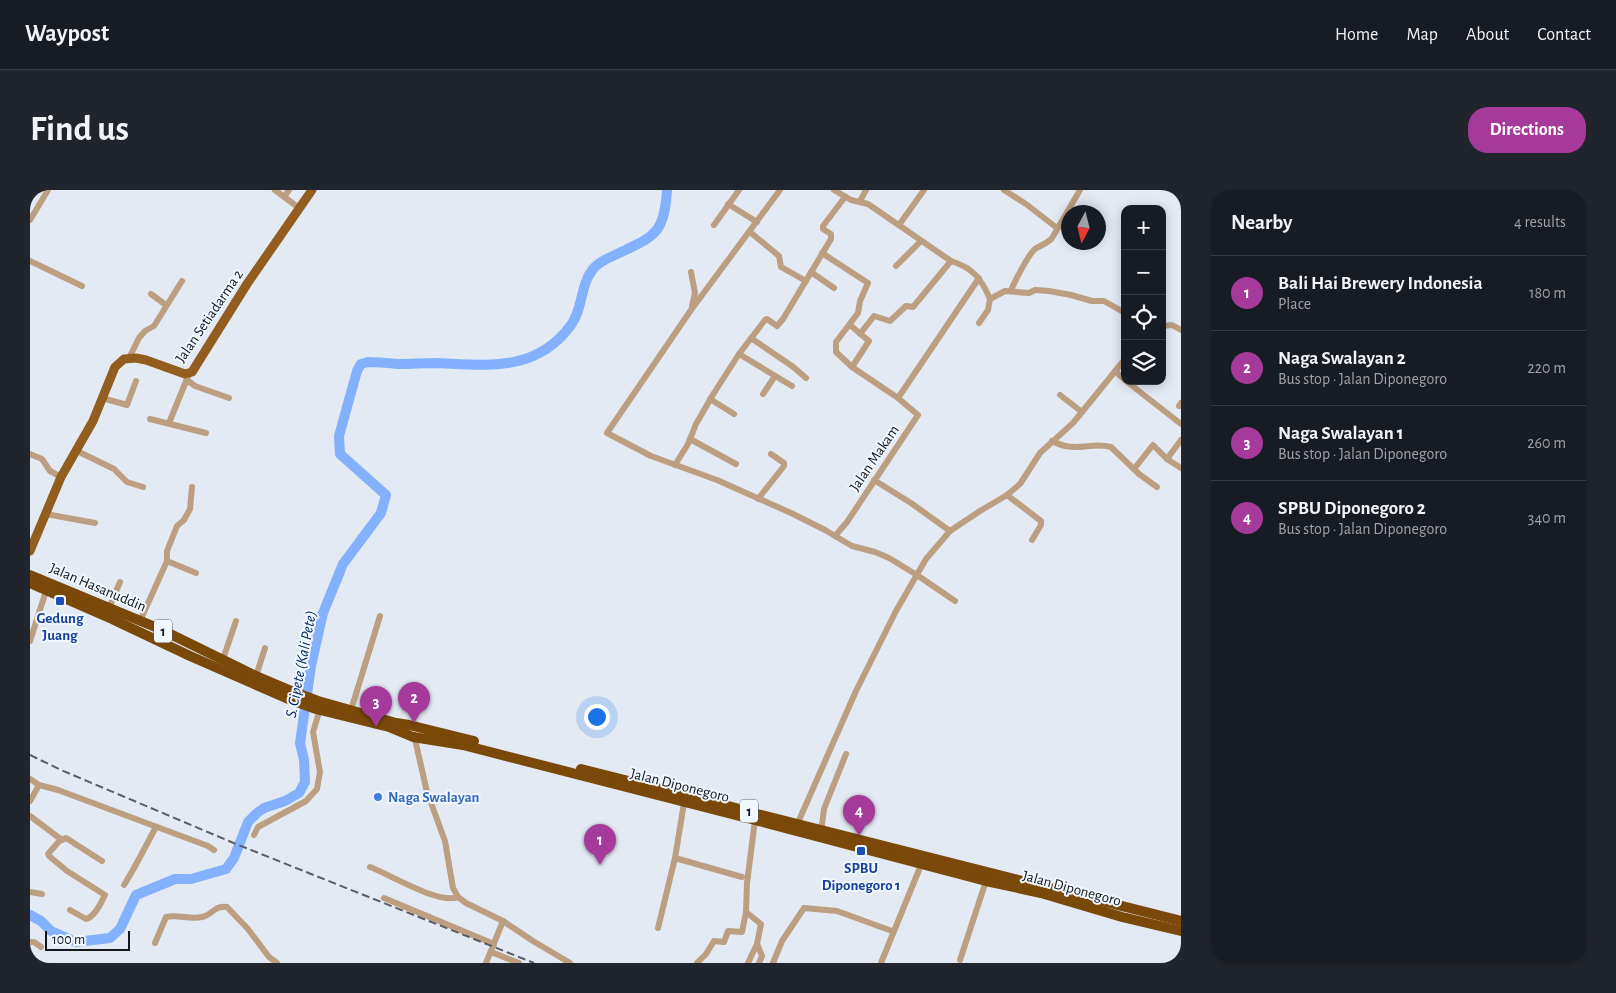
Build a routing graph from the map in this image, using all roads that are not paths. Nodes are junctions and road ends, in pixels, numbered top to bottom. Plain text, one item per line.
1 (48, 190) edge
2 (275, 190) edge
3 (289, 190) edge
4 (312, 190) edge
5 (738, 190) edge
6 (780, 190) edge
7 (834, 190) edge
8 (866, 190) edge
9 (924, 190) edge
10 (1004, 190) edge
11 (1080, 190) edge
12 (845, 196) junction
13 (284, 197) junction
14 (860, 201) junction
15 (728, 204) junction
16 (300, 208) junction
17 (30, 218) edge
18 (757, 222) junction
19 (714, 225) dead end
20 (899, 225) junction
21 (1057, 228) junction
22 (750, 232) junction
23 (921, 241) junction
24 (822, 253) junction
25 (30, 261) edge
26 (951, 261) junction
27 (896, 266) dead end
28 (691, 272) dead end
29 (811, 272) junction
30 (979, 278) junction
31 (182, 281) dead end
32 (806, 281) junction
33 (82, 286) dead end
34 (834, 288) dead end
35 (1011, 290) junction
36 (151, 294) dead end
37 (990, 299) junction
38 (166, 305) junction
39 (691, 310) junction
40 (1121, 311) edge
41 (979, 322) dead end
42 (850, 325) junction
43 (1166, 326) edge
44 (1181, 330) edge
45 (860, 334) junction
46 (751, 338) junction
47 (739, 354) junction
48 (129, 358) junction
49 (1121, 363) edge
50 (852, 367) junction
51 (1114, 371) junction
52 (775, 376) junction
53 (188, 377) junction
54 (1121, 377) edge
55 (806, 378) dead end
56 (136, 381) dead end
57 (1130, 385) edge
58 (792, 386) dead end
59 (763, 394) dead end
60 (1060, 395) dead end
61 (102, 398) junction
62 (229, 398) dead end
63 (898, 398) junction
64 (710, 399) junction
65 (1082, 412) junction
66 (734, 414) dead end
67 (150, 419) dead end
68 (169, 423) junction
69 (1181, 424) edge
70 (206, 433) dead end
71 (690, 440) junction
72 (1181, 440) edge
73 (1052, 441) junction
74 (75, 450) junction
75 (30, 454) edge
76 (771, 454) dead end
77 (1167, 459) junction
78 (736, 464) dead end
79 (675, 465) junction
80 (1181, 468) edge
81 (1134, 469) junction
82 (61, 477) junction
83 (874, 480) junction
84 (143, 487) dead end
85 (192, 487) dead end
86 (1156, 487) dead end
87 (1007, 495) junction
88 (758, 499) junction
89 (46, 514) junction
90 (95, 523) dead end
91 (950, 531) junction
92 (835, 536) junction
93 (1032, 540) dead end
94 (30, 551) edge
95 (167, 561) junction
96 (196, 573) dead end
97 (30, 575) edge
98 (917, 575) junction
99 (120, 582) dead end
100 (30, 583) edge
101 (46, 590) junction
102 (955, 601) dead end
103 (109, 608) junction
104 (380, 616) dead end
105 (140, 621) junction
106 (236, 621) dead end
107 (30, 641) edge
108 (264, 648) dead end
109 (223, 659) junction
110 (256, 676) junction
111 (290, 695) junction
112 (318, 706) junction
113 (350, 714) junction
114 (414, 732) junction
115 (846, 754) dead end
116 (30, 779) edge
117 (39, 785) junction
118 (30, 801) edge
119 (684, 803) junction
120 (30, 816) edge
121 (755, 820) junction
122 (156, 827) junction
123 (796, 827) junction
124 (821, 834) junction
125 (254, 835) dead end
126 (61, 839) junction
127 (214, 850) dead end
128 (675, 858) junction
129 (102, 860) dead end
130 (921, 865) junction
131 (370, 867) dead end
132 (742, 877) dead end
133 (986, 882) junction
134 (124, 884) dead end
135 (30, 892) edge
136 (42, 894) dead end
137 (458, 897) junction
138 (384, 898) dead end
139 (70, 910) dead end
140 (746, 912) junction
141 (503, 921) junction
142 (1181, 921) edge
143 (658, 928) dead end
144 (892, 931) junction
145 (1181, 931) edge
146 (30, 942) edge
147 (155, 942) dead end
148 (494, 944) junction
149 (757, 944) junction
150 (41, 947) dead end
151 (491, 952) junction
152 (960, 960) dead end
153 (277, 963) edge
154 (486, 963) edge
155 (519, 963) edge
156 (570, 963) edge
157 (697, 963) edge
158 (748, 963) edge
159 (759, 963) edge
160 (773, 963) edge
161 (880, 963) edge

1 - 17 street
2 - 13 street
3 - 13 street
4 - 16 main road, Jalan Setiadarma 2
5 - 15 street
6 - 18 street
7 - 12 street
8 - 14 street
9 - 20 street
10 - 21 street
11 - 21 street
12 - 14 street
12 - 24 street
13 - 16 street
14 - 20 street
15 - 18 street
15 - 19 street
16 - 53 main road, Jalan Setiadarma 2
18 - 22 street
20 - 23 street
21 - 35 street
22 - 32 street
22 - 39 street
23 - 26 street
23 - 27 street
24 - 29 street
24 - 42 street
25 - 33 street
26 - 30 street
26 - 45 street
28 - 39 street
29 - 32 street
29 - 34 street
30 - 37 street
30 - 63 street
31 - 38 street
32 - 46 street
35 - 37 street
35 - 40 street
36 - 38 street
37 - 41 street
38 - 48 street
39 - 79 street
42 - 45 street
42 - 50 street, Jalan Makam
43 - 44 street
45 - 50 street
46 - 47 street
46 - 55 street
47 - 52 street
47 - 64 street
48 - 53 main road, Jalan Setiadarma 2
48 - 61 main road
49 - 51 street
50 - 63 street, Jalan Makam
51 - 54 street
51 - 65 street
52 - 58 street
52 - 59 street
53 - 62 street
53 - 68 street
56 - 61 street
57 - 69 street
60 - 65 street
61 - 74 main road
63 - 83 street, Jalan Makam
64 - 66 street
64 - 71 street
65 - 73 street
67 - 68 street
68 - 70 street
71 - 78 street
71 - 79 street
72 - 77 street
73 - 81 street
73 - 87 street
74 - 82 main road
74 - 84 street
75 - 82 street
76 - 88 street
77 - 80 street
77 - 81 street
79 - 88 street
81 - 86 street
82 - 89 main road
83 - 91 street
83 - 92 street, Jalan Makam
85 - 95 street
87 - 91 street
87 - 93 street
88 - 92 street
89 - 90 street
89 - 94 main road
91 - 98 street
92 - 98 street
95 - 96 street
95 - 105 street
97 - 103 highway, Jalan Hasanuddin / 1
98 - 102 street
98 - 123 street
99 - 103 street
100 - 101 highway, Jalan Hasanuddin / 1
101 - 107 street
101 - 111 highway, Jalan Hasanuddin / 1
103 - 105 highway, Jalan Hasanuddin / 1
104 - 113 street
105 - 109 highway, Jalan Hasanuddin / 1
106 - 109 street
108 - 110 street
109 - 110 highway, Jalan Hasanuddin / 1
110 - 111 highway, Jalan Hasanuddin / 1
111 - 112 highway, Jalan Hasanuddin / 1
112 - 113 highway, Jalan Diponegoro / 1
112 - 125 street
113 - 114 highway, Jalan Diponegoro / 1
114 - 119 highway, Jalan Diponegoro / 1
114 - 123 highway, Jalan Diponegoro / 1
114 - 137 street
115 - 124 street
116 - 117 street
117 - 118 street
117 - 122 street
119 - 121 highway, Jalan Diponegoro / 1
119 - 128 street
120 - 126 street
121 - 123 highway, Jalan Diponegoro / 1
121 - 140 street
122 - 127 street
122 - 134 street
123 - 124 highway, Jalan Diponegoro / 1
124 - 130 highway, Jalan Diponegoro / 1
124 - 142 highway, Jalan Diponegoro / 1
126 - 129 street
126 - 139 street
128 - 132 street
128 - 143 street
130 - 133 highway, Jalan Diponegoro / 1
130 - 144 street
131 - 137 street
133 - 145 highway, Jalan Diponegoro / 1
133 - 152 street
135 - 136 street
137 - 141 street
138 - 148 street
140 - 149 street
140 - 157 street
141 - 148 street
141 - 156 street
144 - 160 street
144 - 161 street
146 - 150 street
147 - 153 street
148 - 151 street
149 - 158 street
149 - 159 street
151 - 154 street
151 - 155 street

